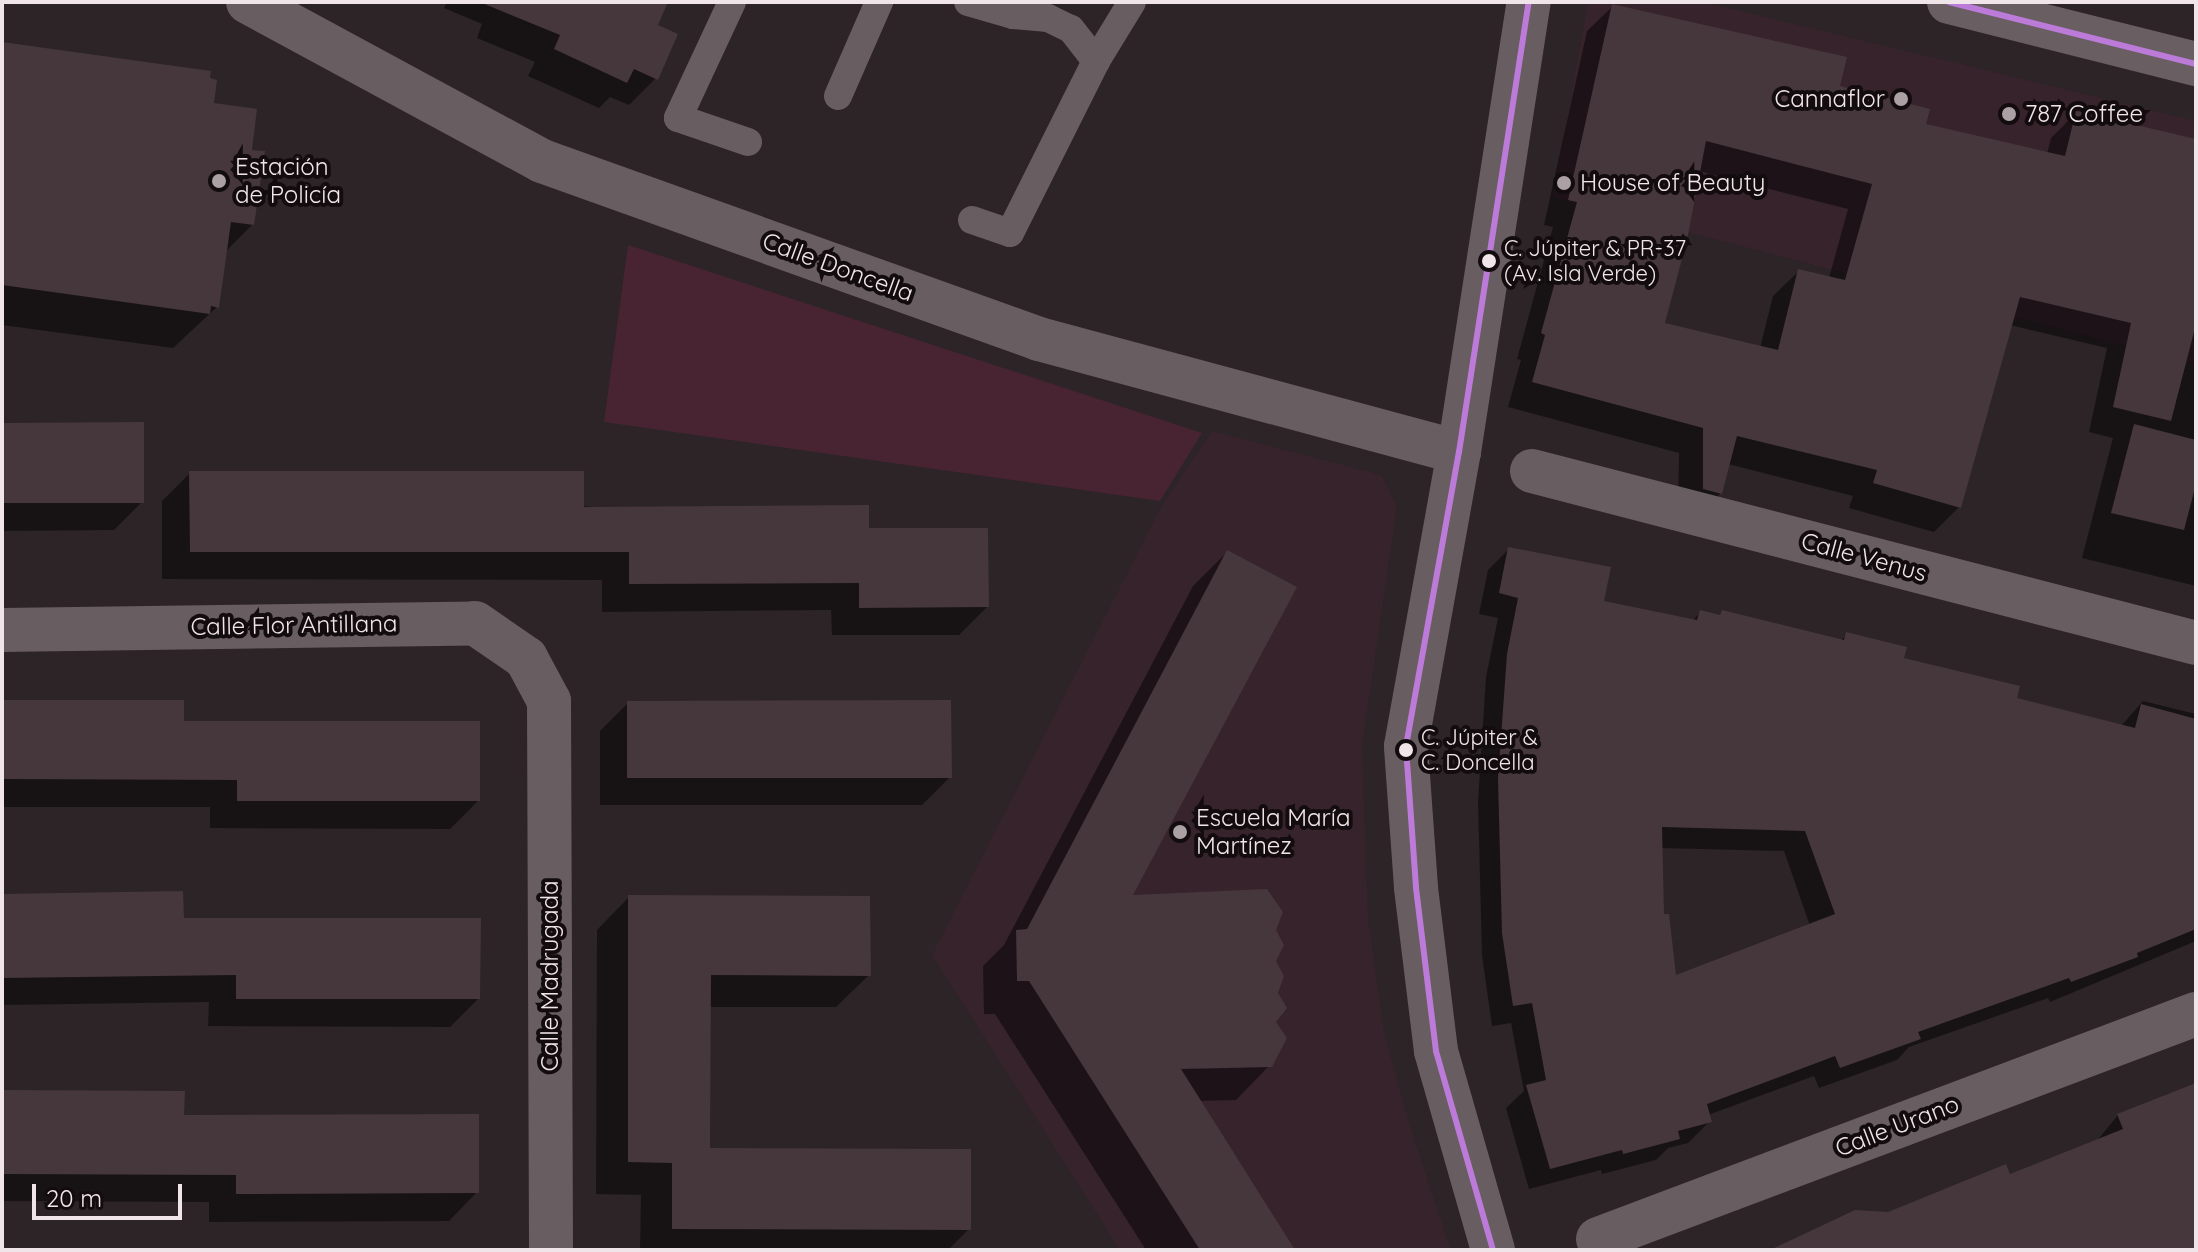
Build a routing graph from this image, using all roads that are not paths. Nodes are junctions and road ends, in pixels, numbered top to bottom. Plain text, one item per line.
1 (248, 2) edge
2 (732, 2) edge
3 (879, 2) edge
4 (968, 2) edge
5 (1132, 2) edge
6 (1529, 2) edge
7 (1949, 2) edge
8 (1017, 8) edge
9 (1096, 61) junction
10 (2196, 64) edge
11 (838, 96) dead end
12 (748, 142) dead end
13 (972, 220) dead end
14 (1459, 452) junction
15 (1532, 471) dead end
16 (2, 630) edge
17 (2196, 643) edge
18 (549, 701) joint
19 (2196, 1014) edge
20 (1598, 1239) dead end
21 (551, 1250) edge
22 (1493, 1250) edge

1 - 14 street, Calle Doncella
2 - 12 lane
3 - 11 lane
4 - 8 lane
5 - 9 lane
6 - 14 street
7 - 10 main road
8 - 9 lane
9 - 13 lane
14 - 22 street
15 - 17 street, Calle Venus
16 - 18 street, Calle Flor Antillana
18 - 21 street, Calle Madrugada
19 - 20 street, Calle Urano

